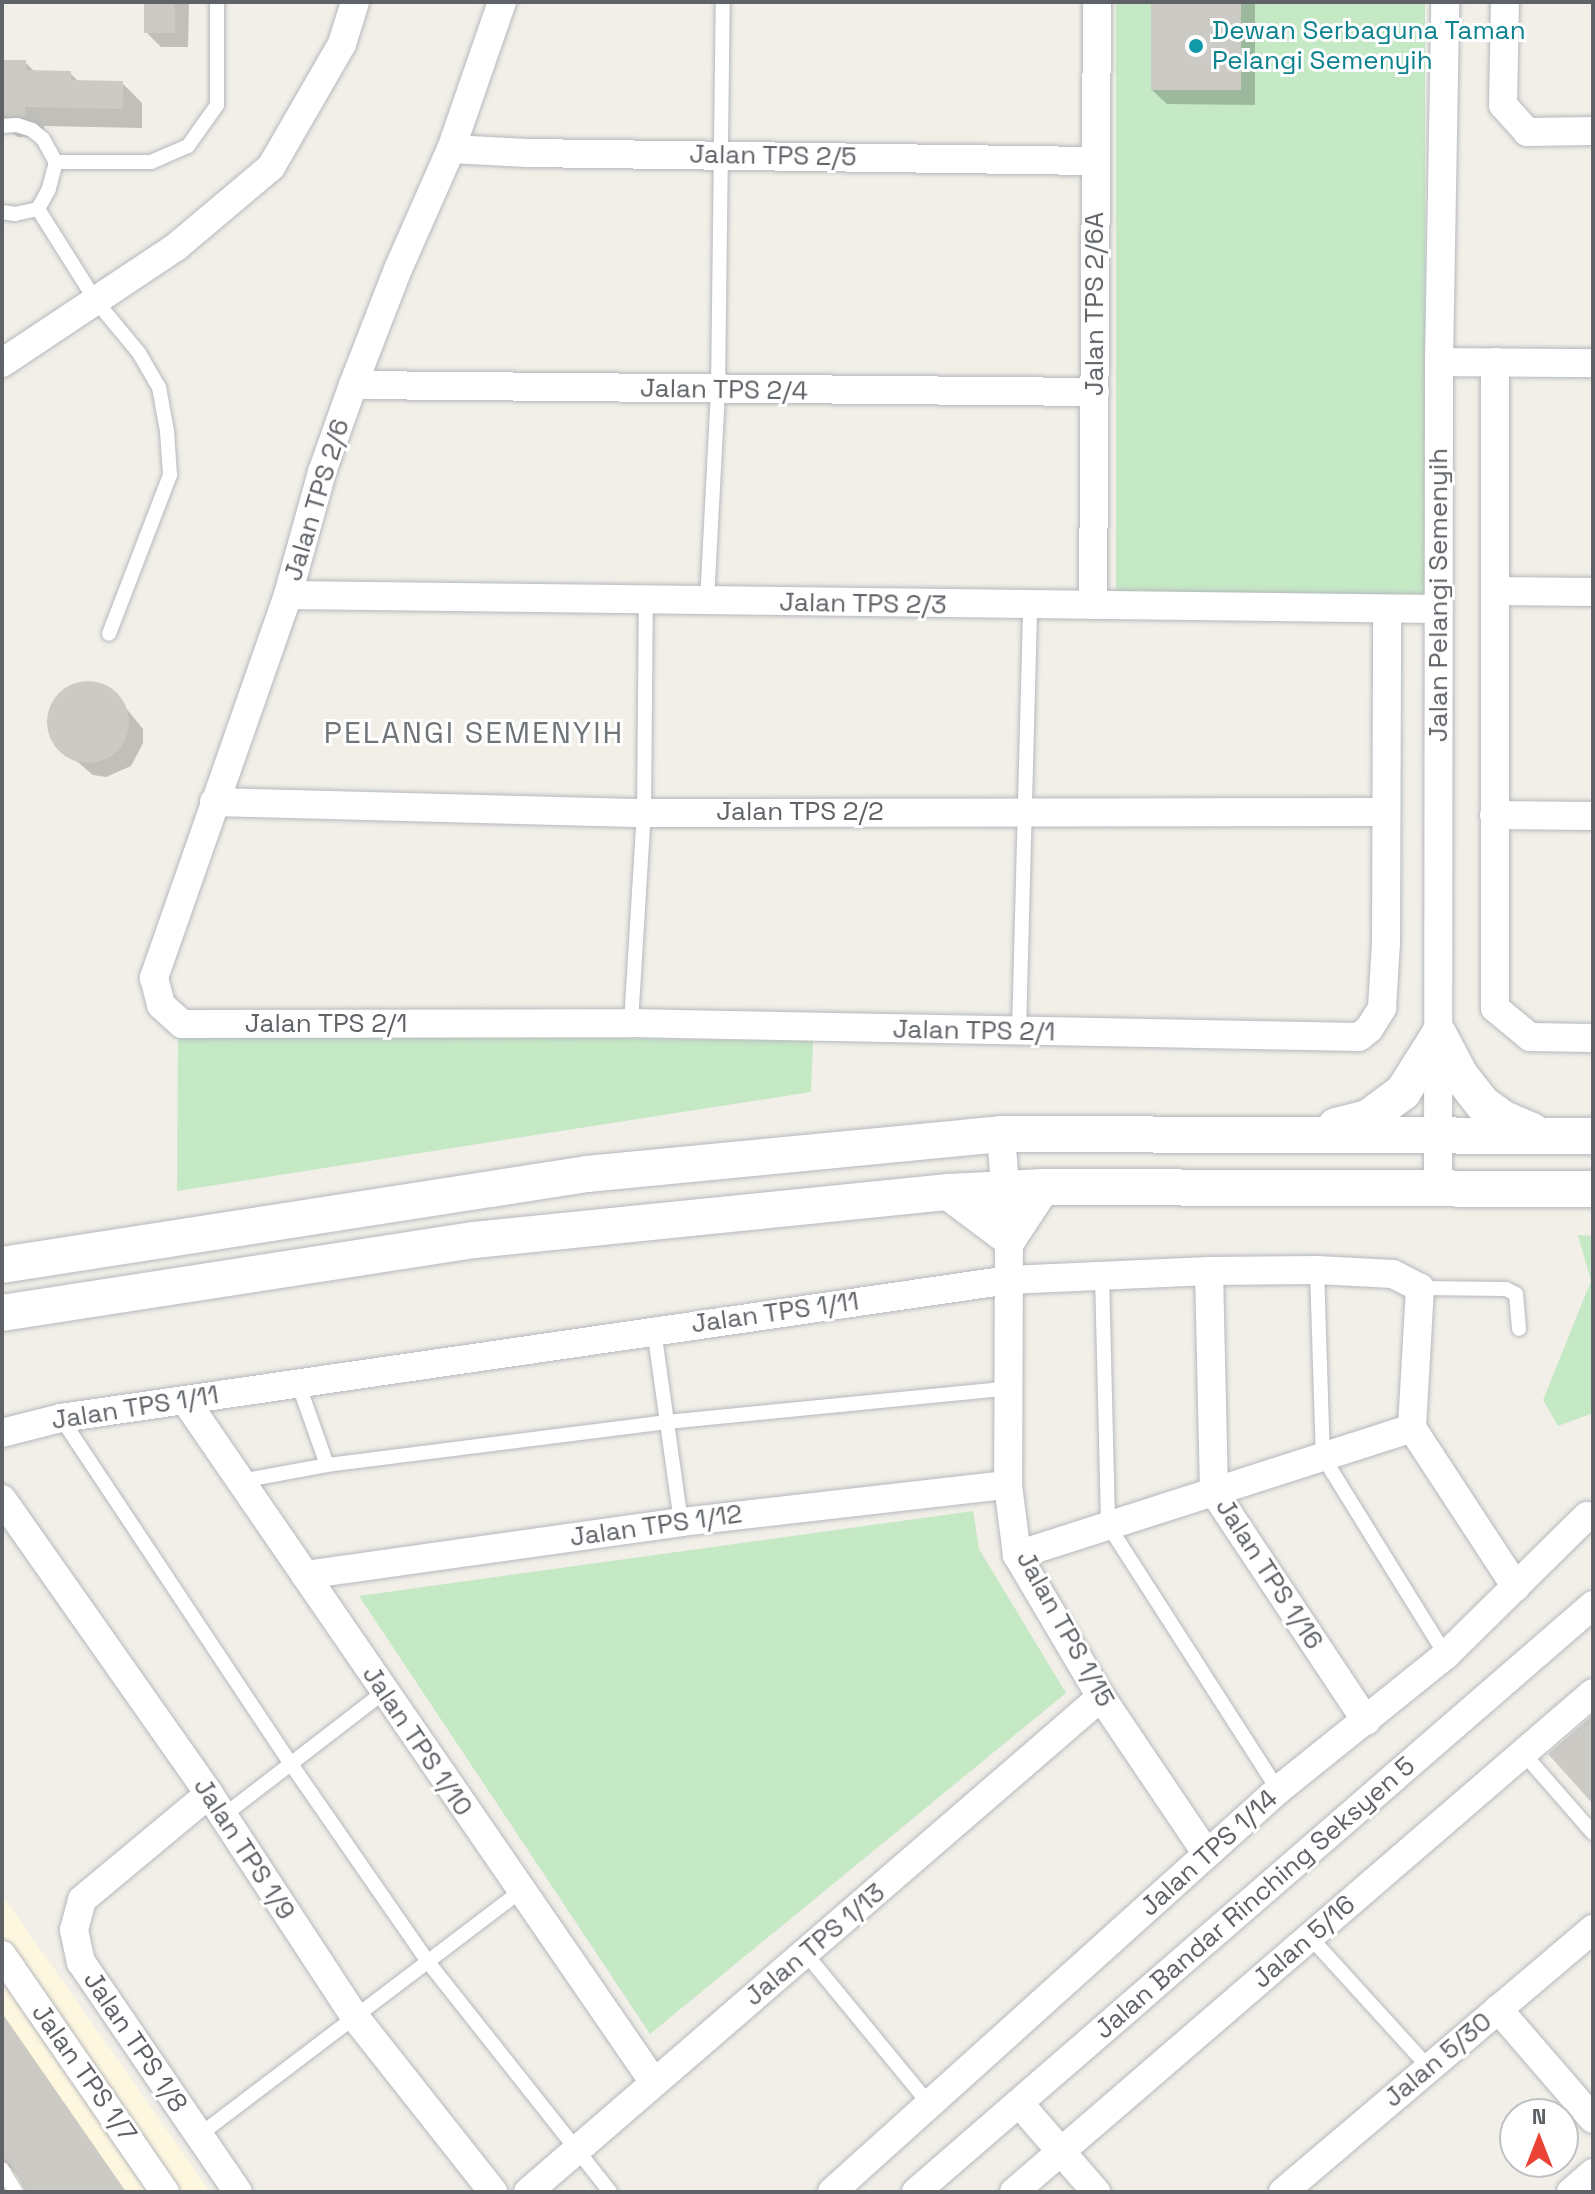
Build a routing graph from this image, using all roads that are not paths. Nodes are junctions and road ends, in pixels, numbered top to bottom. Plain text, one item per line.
1 (217, 2) edge
2 (355, 2) edge
3 (502, 2) edge
4 (723, 2) edge
5 (1097, 2) edge
6 (1445, 2) edge
7 (1505, 2) edge
8 (2, 126) edge
9 (1593, 131) edge
10 (451, 149) junction
11 (721, 156) junction
12 (1095, 161) junction
13 (56, 162) junction
14 (38, 209) junction
15 (2, 212) edge
16 (96, 301) junction
17 (1439, 362) junction
18 (1495, 362) junction
19 (2, 363) edge
20 (1593, 363) edge
21 (353, 385) junction
22 (718, 390) junction
23 (1095, 392) junction
24 (1495, 591) junction
25 (1593, 592) edge
26 (288, 595) junction
27 (646, 600) junction
28 (707, 601) junction
29 (1093, 605) junction
30 (1030, 607) junction
31 (1387, 609) junction
32 (1439, 609) junction
33 (109, 634) dead end
34 (214, 802) junction
35 (1024, 810) junction
36 (1386, 812) junction
37 (644, 813) junction
38 (1494, 815) junction
39 (1593, 816) edge
40 (161, 1005) joint
41 (631, 1023) junction
42 (1019, 1032) junction
43 (1439, 1035) junction
44 (1593, 1038) edge
45 (1001, 1134) junction
46 (1439, 1134) junction
47 (1544, 1135) junction
48 (1299, 1136) junction
49 (1593, 1136) edge
50 (1042, 1187) junction
51 (1005, 1188) junction
52 (1438, 1188) junction
53 (1593, 1189) edge
54 (949, 1192) junction
55 (1009, 1237) junction
56 (2, 1265) edge
57 (1317, 1270) junction
58 (1209, 1271) junction
59 (1102, 1275) junction
60 (1009, 1280) junction
61 (1420, 1288) junction
62 (2, 1313) edge
63 (1519, 1329) dead end
64 (654, 1330) junction
65 (298, 1383) junction
66 (1010, 1388) junction
67 (185, 1400) junction
68 (61, 1418) junction
69 (666, 1422) junction
70 (1412, 1428) junction
71 (2, 1433) edge
72 (1323, 1457) junction
73 (327, 1465) junction
74 (241, 1481) junction
75 (1008, 1485) junction
76 (1214, 1492) junction
77 (2, 1499) edge
78 (1587, 1516) dead end
79 (681, 1522) junction
80 (1108, 1525) junction
81 (1017, 1555) junction
82 (305, 1575) junction
83 (1516, 1587) junction
84 (1593, 1605) edge
85 (1446, 1655) junction
86 (384, 1692) junction
87 (1593, 1693) edge
88 (1101, 1697) junction
89 (1366, 1721) junction
90 (1523, 1753) junction
91 (291, 1764) junction
92 (1278, 1790) junction
93 (216, 1805) junction
94 (1593, 1833) edge
95 (1207, 1854) junction
96 (520, 1892) junction
97 (1593, 1929) edge
98 (1310, 1937) junction
99 (806, 1954) junction
100 (428, 1962) junction
101 (6, 1968) edge
102 (1498, 2009) junction
103 (355, 2017) junction
104 (1429, 2068) junction
105 (653, 2081) junction
106 (1019, 2103) junction
107 (931, 2106) junction
108 (1593, 2119) edge
109 (198, 2136) junction
110 (577, 2150) junction
111 (1061, 2152) junction
112 (2, 2169) edge
113 (1593, 2173) edge
114 (16, 2192) edge
115 (165, 2192) edge
116 (238, 2192) edge
117 (493, 2192) edge
118 (528, 2192) edge
119 (610, 2192) edge
120 (832, 2192) edge
121 (916, 2192) edge
122 (1014, 2192) edge
123 (1096, 2192) edge
124 (1283, 2192) edge
125 (1571, 2192) edge

1 - 13 lane
2 - 16 street
3 - 10 street, Jalan TPS 2/6
4 - 11 lane
5 - 12 street, Jalan TPS 2/6A
6 - 17 street, Jalan Pelangi Semenyih
7 - 9 street
8 - 13 lane
10 - 11 street, Jalan TPS 2/5
10 - 21 street, Jalan TPS 2/6
11 - 12 street, Jalan TPS 2/5
11 - 22 lane
12 - 23 street, Jalan TPS 2/6A
13 - 14 lane
14 - 15 lane
14 - 16 lane
16 - 19 street
16 - 33 lane
17 - 18 street
17 - 32 street, Jalan Pelangi Semenyih
18 - 20 street
18 - 24 street
21 - 22 street, Jalan TPS 2/4
21 - 26 street, Jalan TPS 2/6
22 - 23 street, Jalan TPS 2/4
22 - 28 lane
23 - 29 street, Jalan TPS 2/6A
24 - 25 street
24 - 38 street
26 - 27 street, Jalan TPS 2/3
26 - 34 street, Jalan TPS 2/6
27 - 28 street, Jalan TPS 2/3
27 - 37 lane
28 - 30 street, Jalan TPS 2/3
29 - 30 street, Jalan TPS 2/3
29 - 31 street, Jalan TPS 2/3
30 - 35 lane
31 - 32 street, Jalan TPS 2/3
31 - 36 street, Jalan TPS 2/1
32 - 43 street, Jalan Pelangi Semenyih
34 - 37 street, Jalan TPS 2/2
34 - 40 street, Jalan TPS 2/6
35 - 36 street, Jalan TPS 2/2
35 - 37 street, Jalan TPS 2/2
35 - 42 lane
36 - 42 street, Jalan TPS 2/1
37 - 41 lane
38 - 39 street
38 - 44 street
40 - 41 street, Jalan TPS 2/1
41 - 42 street, Jalan TPS 2/1
43 - 46 street, Jalan Pelangi Semenyih
43 - 47 street
43 - 48 street
45 - 48 street
45 - 51 street, Jalan TPS 1/15
45 - 56 street
46 - 47 street
46 - 48 street
46 - 52 street, Jalan Pelangi Semenyih
47 - 49 street
50 - 51 street
50 - 52 street
50 - 55 street
51 - 54 street
51 - 55 street, Jalan TPS 1/15
52 - 53 street
54 - 55 street
54 - 62 street
55 - 60 street, Jalan TPS 1/15
57 - 58 street, Jalan TPS 1/11
57 - 61 street, Jalan TPS 1/11
57 - 72 lane
58 - 59 street, Jalan TPS 1/11
58 - 76 street, Jalan TPS 1/16
59 - 60 street, Jalan TPS 1/11
59 - 80 lane
60 - 64 street, Jalan TPS 1/11
60 - 66 street, Jalan TPS 1/15
61 - 63 lane, Jalan TPS 1/11
61 - 70 street
64 - 65 street, Jalan TPS 1/11
64 - 69 lane
65 - 67 street, Jalan TPS 1/11
65 - 73 lane
66 - 69 lane
66 - 75 street, Jalan TPS 1/15
67 - 68 street, Jalan TPS 1/11
67 - 74 street, Jalan TPS 1/10
68 - 71 street, Jalan TPS 1/11
68 - 91 lane
69 - 73 lane
69 - 79 lane
70 - 72 street
70 - 83 street
72 - 76 street
72 - 85 lane
73 - 74 lane
74 - 82 street, Jalan TPS 1/10
75 - 79 street, Jalan TPS 1/12
75 - 81 street, Jalan TPS 1/15
76 - 80 street
76 - 89 street, Jalan TPS 1/16
77 - 93 street, Jalan TPS 1/9
78 - 83 street, Jalan TPS 1/14
79 - 82 street, Jalan TPS 1/12
80 - 81 street
80 - 92 lane
81 - 88 street, Jalan TPS 1/15
82 - 86 street, Jalan TPS 1/10
83 - 85 street, Jalan TPS 1/14
84 - 106 street, Jalan Bandar Rinching Seksyen 5
85 - 89 street, Jalan TPS 1/14
86 - 91 lane
86 - 96 street, Jalan TPS 1/10
87 - 90 street, Jalan 5/16
88 - 95 street, Jalan TPS 1/15
88 - 99 street, Jalan TPS 1/13
89 - 92 street, Jalan TPS 1/14
90 - 94 lane
90 - 98 street, Jalan 5/16
91 - 93 lane
91 - 100 lane
92 - 95 street, Jalan TPS 1/14
93 - 103 street, Jalan TPS 1/9
93 - 109 street, Jalan TPS 1/8
95 - 107 street, Jalan TPS 1/14
96 - 100 lane
96 - 105 street, Jalan TPS 1/10
97 - 102 street, Jalan 5/30
98 - 104 lane
98 - 111 street, Jalan 5/16
99 - 105 street, Jalan TPS 1/13
99 - 107 lane
100 - 103 lane
100 - 110 lane
101 - 115 street, Jalan TPS 1/7
102 - 104 street, Jalan 5/30
102 - 108 street
103 - 109 lane
103 - 117 street, Jalan TPS 1/9
104 - 124 street, Jalan 5/30
105 - 110 street, Jalan TPS 1/13
106 - 111 street
106 - 121 street, Jalan Bandar Rinching Seksyen 5
107 - 120 street, Jalan TPS 1/14
109 - 116 street, Jalan TPS 1/8
110 - 118 street, Jalan TPS 1/13
110 - 119 lane
111 - 122 street, Jalan 5/16
111 - 123 street
112 - 114 lane
113 - 125 street

